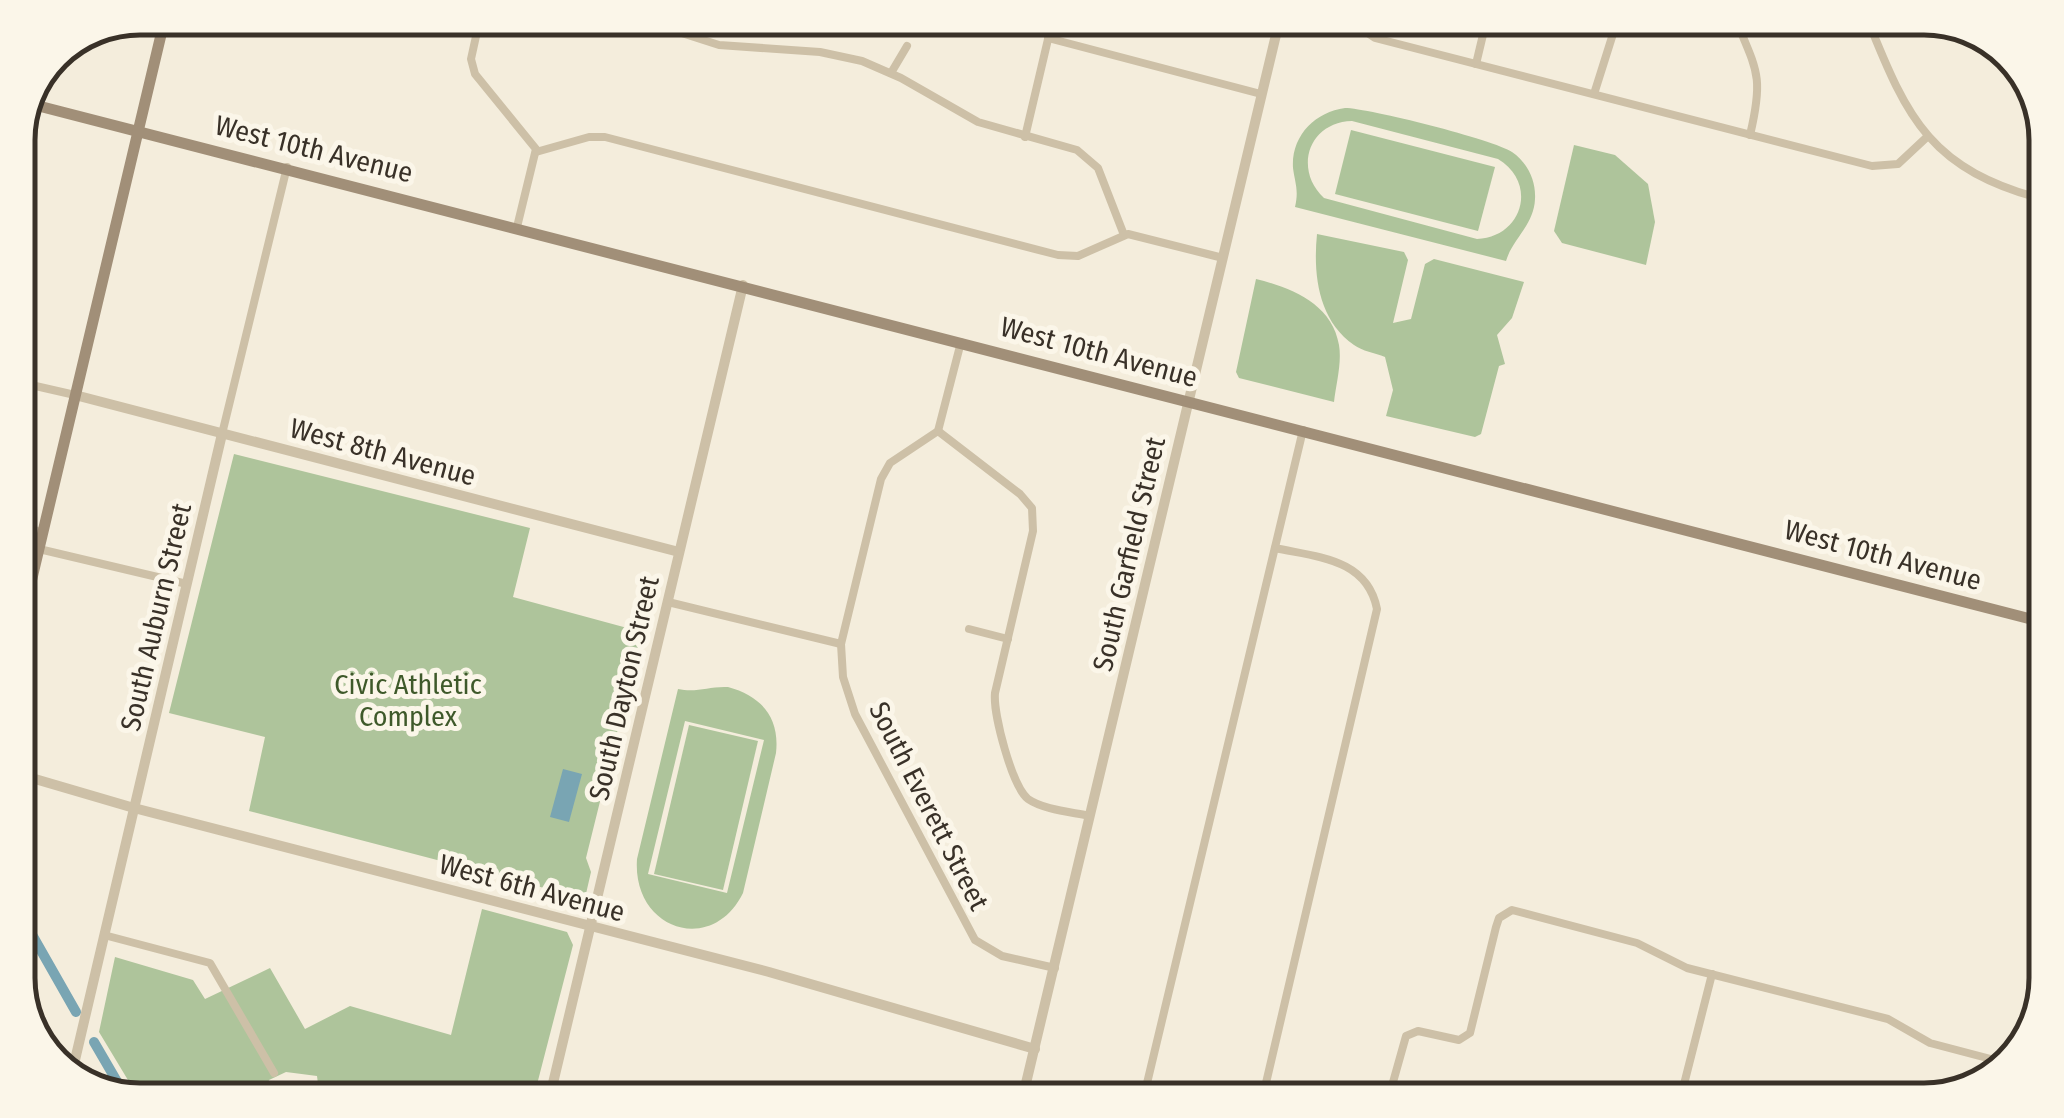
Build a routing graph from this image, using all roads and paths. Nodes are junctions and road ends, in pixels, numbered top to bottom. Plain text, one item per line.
1 (160, 35) edge
2 (476, 35) edge
3 (688, 35) edge
4 (1049, 35) edge
5 (1276, 35) edge
6 (1373, 35) edge
7 (1484, 35) edge
8 (1613, 35) edge
9 (1742, 35) edge
10 (1875, 35) edge
11 (1048, 38) junction
12 (907, 46) dead end
13 (1476, 64) junction
14 (891, 74) junction
15 (1262, 94) junction
16 (1594, 94) junction
17 (41, 106) edge
18 (138, 129) junction
19 (1750, 134) junction
20 (1025, 136) junction
21 (1928, 136) junction
22 (536, 152) junction
23 (287, 168) junction
24 (2029, 194) edge
25 (517, 227) junction
26 (1124, 234) junction
27 (1223, 258) junction
28 (743, 285) junction
29 (962, 342) junction
30 (35, 386) edge
31 (75, 395) junction
32 (1189, 401) junction
33 (1303, 430) junction
34 (938, 431) junction
35 (222, 434) junction
36 (35, 530) edge
37 (43, 532) junction
38 (1275, 548) junction
39 (39, 549) junction
40 (679, 552) junction
41 (35, 566) edge
42 (187, 584) junction
43 (668, 602) junction
44 (2029, 619) edge
45 (969, 630) dead end
46 (1008, 639) junction
47 (841, 644) junction
48 (35, 779) edge
49 (134, 808) junction
50 (1090, 816) junction
51 (591, 926) junction
52 (104, 935) junction
53 (1055, 968) junction
54 (1712, 974) junction
55 (1034, 1049) junction
56 (1990, 1059) edge
57 (75, 1060) edge
58 (274, 1073) dead end
59 (553, 1083) edge
60 (1026, 1083) edge
61 (1147, 1083) edge
62 (1266, 1083) edge
63 (1393, 1083) edge
64 (1684, 1083) edge

1 - 18 main road
2 - 22 street
3 - 14 street
4 - 11 street
5 - 15 street, South Garfield Street
6 - 13 street
7 - 13 street
8 - 16 street
9 - 19 street
10 - 21 street
11 - 15 street
11 - 20 street
12 - 14 street
13 - 16 street
14 - 20 street
15 - 27 street, South Garfield Street
16 - 19 street
17 - 18 main road, West 10th Avenue
18 - 23 main road, West 10th Avenue
18 - 31 main road
19 - 21 street
20 - 26 street
21 - 24 street
22 - 25 street
22 - 26 street
23 - 25 main road, West 10th Avenue
23 - 35 street, South Auburn Street
25 - 28 main road, West 10th Avenue
26 - 27 street
27 - 32 street, South Garfield Street
28 - 29 main road, West 10th Avenue
28 - 40 street, South Dayton Street
29 - 32 main road, West 10th Avenue
29 - 34 street
30 - 31 street
31 - 35 street, West 8th Avenue
31 - 37 main road
32 - 33 main road, West 10th Avenue
32 - 50 street, South Garfield Street
33 - 38 street
33 - 44 main road, West 10th Avenue
34 - 46 street
34 - 47 street, South Everett Street
35 - 40 street, West 8th Avenue
35 - 42 street, South Auburn Street
36 - 37 street
37 - 39 main road
38 - 61 street
38 - 62 street
39 - 41 main road
39 - 42 street
40 - 43 street, South Dayton Street
42 - 49 street, South Auburn Street
43 - 47 street
43 - 51 street, South Dayton Street
45 - 46 street
46 - 50 street
47 - 53 street, South Everett Street
48 - 49 street, West 6th Avenue
49 - 51 street, West 6th Avenue
49 - 52 street, South Auburn Street
50 - 53 street, South Garfield Street
51 - 55 street, West 6th Avenue
51 - 59 street, South Dayton Street
52 - 57 street, South Auburn Street
52 - 58 street
53 - 55 street, South Garfield Street
54 - 56 street
54 - 63 street
54 - 64 street
55 - 60 street, South Garfield Street

